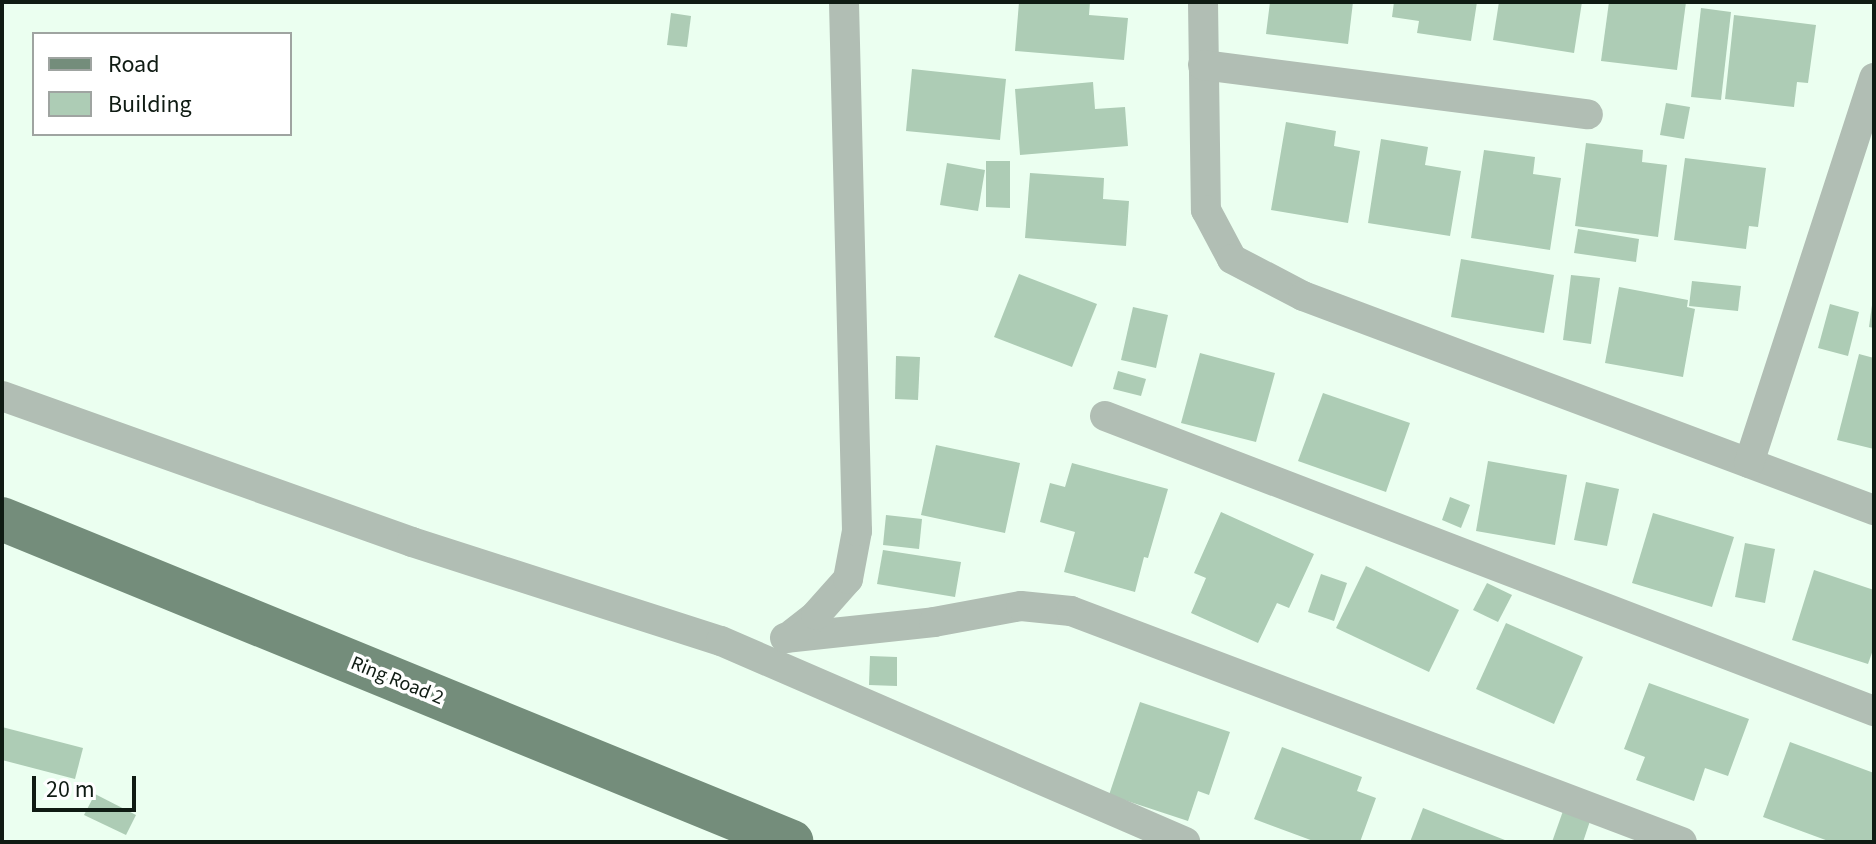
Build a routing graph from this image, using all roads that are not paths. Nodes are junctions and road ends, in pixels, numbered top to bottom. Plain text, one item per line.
1 (844, 2) edge
2 (1203, 2) edge
3 (1203, 65) junction
4 (1874, 78) edge
5 (1588, 114) dead end
6 (2, 396) edge
7 (1105, 416) dead end
8 (1749, 463) junction
9 (1874, 510) edge
10 (2, 519) edge
11 (785, 638) junction
12 (721, 641) junction
13 (1874, 711) edge
14 (792, 842) edge
15 (1185, 842) edge
16 (1682, 842) edge

1 - 11 street
2 - 3 street
3 - 5 street
3 - 8 street
4 - 8 street
6 - 12 street
7 - 13 street
8 - 9 street
10 - 14 main road, Ring Road 2
11 - 12 street
11 - 16 street
12 - 15 street

